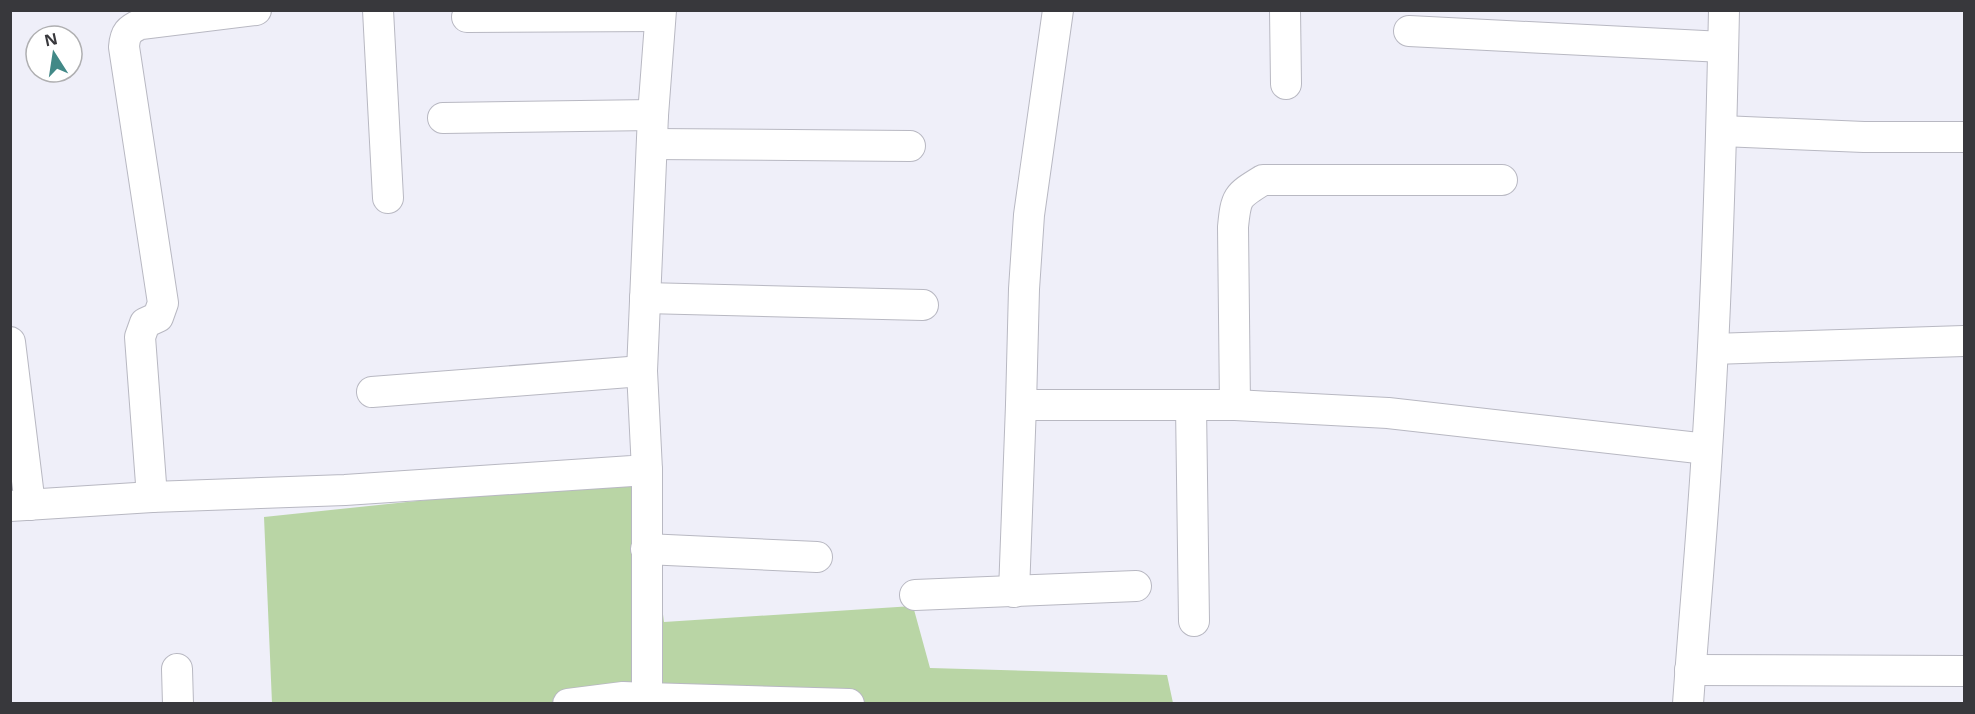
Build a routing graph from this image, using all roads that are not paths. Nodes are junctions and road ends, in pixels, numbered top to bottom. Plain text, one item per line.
1 (256, 10) edge
2 (378, 10) edge
3 (1058, 10) edge
4 (1285, 10) edge
5 (1724, 10) edge
6 (661, 13) edge
7 (467, 17) dead end
8 (1409, 31) dead end
9 (1724, 47) junction
10 (1286, 84) dead end
11 (443, 118) dead end
12 (653, 129) junction
13 (1722, 131) junction
14 (1965, 137) edge
15 (910, 146) dead end
16 (1502, 180) dead end
17 (388, 198) dead end
18 (645, 298) junction
19 (923, 305) dead end
20 (1965, 341) edge
21 (10, 342) edge
22 (1713, 349) junction
23 (642, 371) junction
24 (372, 392) dead end
25 (1021, 405) junction
26 (1235, 405) junction
27 (1191, 406) junction
28 (1707, 449) junction
29 (647, 470) junction
30 (152, 497) junction
31 (20, 506) edge
32 (646, 549) junction
33 (817, 557) dead end
34 (1136, 586) dead end
35 (1014, 592) junction
36 (915, 595) dead end
37 (1194, 621) dead end
38 (177, 669) dead end
39 (1690, 670) junction
40 (1965, 671) edge
41 (648, 701) edge
42 (178, 704) edge
43 (568, 704) edge
44 (849, 704) edge
45 (1688, 704) edge

1 - 30 street
2 - 17 street
3 - 25 street
4 - 10 street
5 - 9 street
6 - 7 street
6 - 12 street
8 - 9 street
9 - 13 street
11 - 12 street
12 - 15 street
12 - 18 street
13 - 14 street
13 - 22 street
16 - 26 street
18 - 19 street
18 - 23 street
20 - 22 street
21 - 31 street
22 - 28 street
23 - 24 street
23 - 29 street
25 - 27 street
25 - 35 street
26 - 27 street
26 - 28 street
27 - 37 street
28 - 39 street
29 - 30 street
29 - 32 street
30 - 31 street
32 - 33 street
32 - 41 street
34 - 35 street
35 - 36 street
38 - 42 street
39 - 40 street
39 - 45 street
41 - 43 street
41 - 44 street

